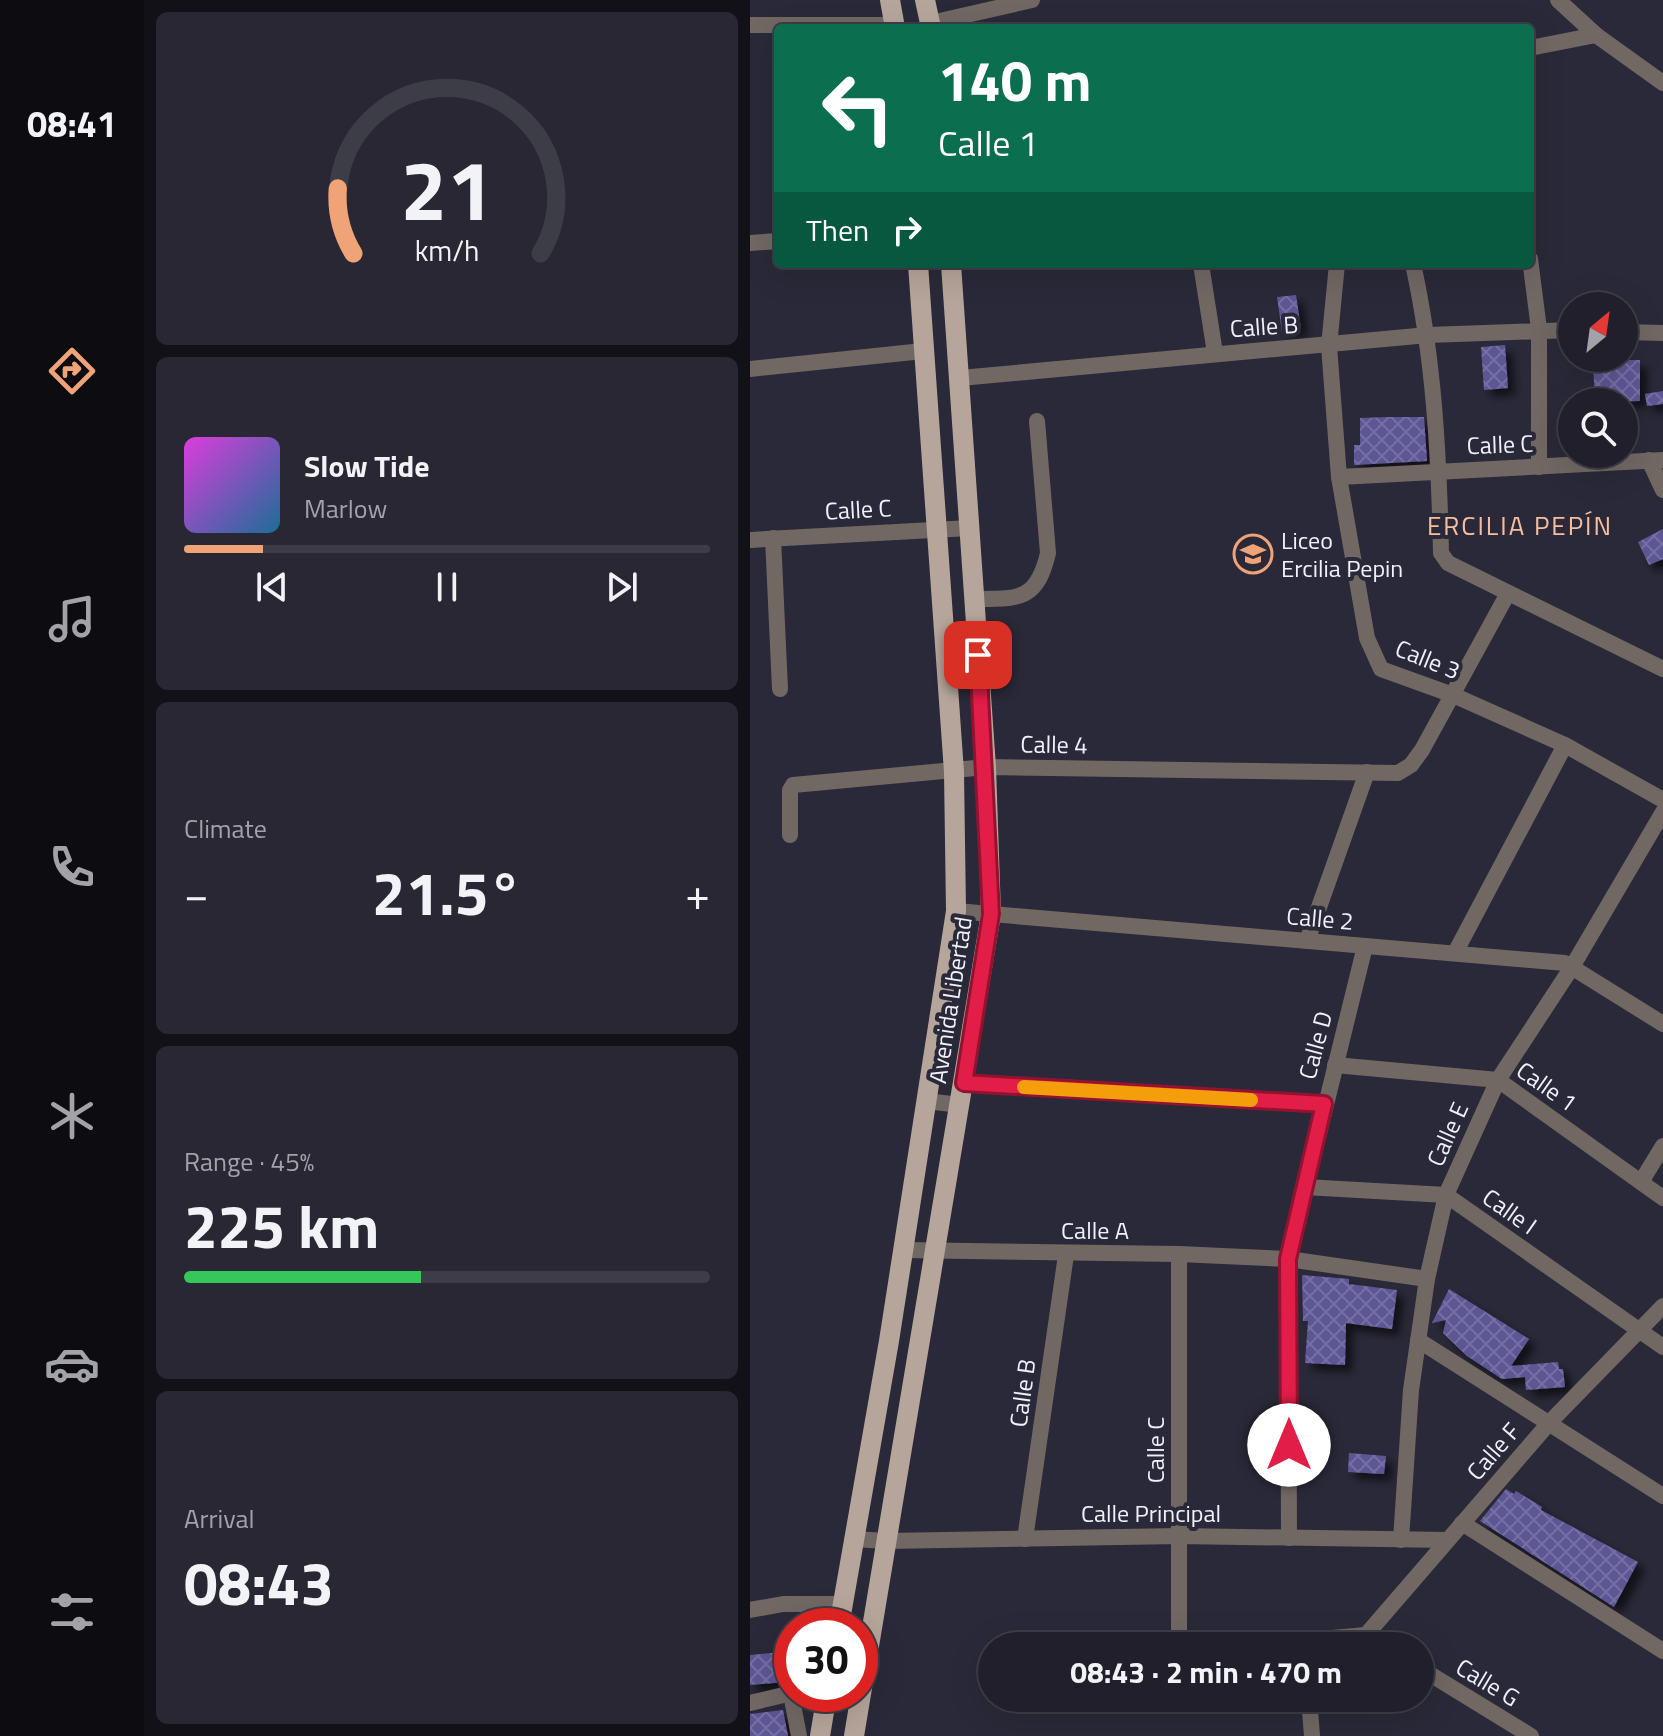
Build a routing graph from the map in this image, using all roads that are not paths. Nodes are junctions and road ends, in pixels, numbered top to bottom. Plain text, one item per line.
1 (890, 0) edge
2 (925, 0) edge
3 (1032, 0) edge
4 (1558, 0) edge
5 (895, 24) edge
6 (931, 24) edge
7 (935, 24) edge
8 (750, 25) edge
9 (774, 25) edge
10 (1596, 35) junction
11 (1534, 47) edge
12 (1663, 83) edge
13 (774, 241) edge
14 (750, 243) edge
15 (918, 268) edge
16 (951, 268) edge
17 (1202, 268) edge
18 (1337, 268) edge
19 (1414, 268) edge
20 (1531, 268) edge
21 (1539, 329) junction
22 (1558, 330) edge
23 (1638, 332) edge
24 (1663, 333) edge
25 (1428, 335) junction
26 (1329, 346) junction
27 (923, 351) junction
28 (1215, 353) junction
29 (750, 369) edge
30 (960, 378) junction
31 (1037, 421) dead end
32 (1656, 460) edge
33 (1539, 467) junction
34 (1439, 471) junction
35 (1339, 477) junction
36 (1663, 490) edge
37 (970, 528) junction
38 (935, 529) junction
39 (773, 538) junction
40 (750, 540) edge
41 (1507, 595) junction
42 (975, 599) junction
43 (1663, 669) edge
44 (780, 689) dead end
45 (1453, 695) junction
46 (1565, 745) junction
47 (986, 767) junction
48 (954, 772) junction
49 (1367, 772) junction
50 (1663, 800) edge
51 (1663, 812) edge
52 (790, 835) dead end
53 (956, 911) junction
54 (991, 914) junction
55 (1307, 941) junction
56 (1365, 946) junction
57 (1455, 953) junction
58 (1572, 967) junction
59 (1663, 1024) edge
60 (1335, 1065) junction
61 (1498, 1080) junction
62 (964, 1083) junction
63 (926, 1101) junction
64 (1324, 1104) junction
65 (960, 1105) junction
66 (1663, 1146) edge
67 (1641, 1182) junction
68 (1305, 1187) junction
69 (1446, 1195) junction
70 (1663, 1198) edge
71 (903, 1250) junction
72 (937, 1253) junction
73 (1179, 1254) junction
74 (1066, 1255) junction
75 (1288, 1259) junction
76 (1427, 1279) junction
77 (1663, 1306) edge
78 (1639, 1330) junction
79 (1418, 1340) junction
80 (1663, 1347) edge
81 (1550, 1422) junction
82 (1663, 1496) edge
83 (1462, 1523) junction
84 (1179, 1536) junction
85 (1289, 1538) junction
86 (854, 1539) junction
87 (1025, 1539) junction
88 (1401, 1540) junction
89 (1447, 1540) junction
90 (886, 1541) junction
91 (843, 1604) junction
92 (842, 1608) edge
93 (750, 1610) edge
94 (1179, 1632) edge
95 (1369, 1632) edge
96 (1663, 1651) edge
97 (1434, 1677) edge
98 (774, 1698) edge
99 (750, 1703) edge
100 (794, 1712) edge
101 (824, 1712) edge
102 (1310, 1712) edge
103 (1521, 1733) edge
104 (799, 1736) edge
105 (820, 1736) edge
106 (854, 1736) edge
107 (1312, 1736) edge

1 - 5 main road
2 - 6 main road
3 - 7 street
4 - 10 street
8 - 9 street
10 - 11 street
10 - 12 street
13 - 14 street
15 - 27 main road, Avenida Libertad
16 - 30 main road, Avenida Libertad
17 - 28 street
18 - 26 street, Calle 3
19 - 25 street
20 - 21 street
21 - 22 street, Calle B
21 - 25 street, Calle B
21 - 33 street
23 - 24 street
25 - 26 street, Calle B
25 - 34 street
26 - 28 street, Calle B
26 - 35 street, Calle 3
27 - 29 street
27 - 38 main road, Avenida Libertad
28 - 30 street, Calle B
30 - 37 main road, Avenida Libertad
31 - 42 street
32 - 33 street, Calle C
32 - 36 street
33 - 34 street, Calle C
34 - 35 street, Calle C
34 - 41 street
35 - 45 street, Calle 3
37 - 38 street, Calle C
37 - 42 main road, Avenida Libertad
38 - 39 street, Calle C
38 - 48 main road, Avenida Libertad
39 - 40 street, Calle C
39 - 44 street
41 - 43 street
41 - 45 street
42 - 47 main road, Avenida Libertad
45 - 46 street, Calle 3
45 - 49 street
46 - 50 street, Calle 3
46 - 57 street
47 - 48 street, Calle 4
47 - 49 street, Calle 4
47 - 54 main road, Avenida Libertad
48 - 52 street, Calle 4
48 - 53 main road, Avenida Libertad
49 - 55 street
51 - 58 street
53 - 54 street, Calle 2
53 - 63 main road, Avenida Libertad
54 - 55 street, Calle 2
54 - 62 main road, Avenida Libertad
55 - 56 street, Calle 2
56 - 57 street, Calle 2
56 - 60 street, Calle D
57 - 58 street, Calle 2
58 - 59 street, Calle 2
58 - 61 street, Calle E
60 - 61 street, Calle 1
60 - 64 street, Calle D
61 - 67 street, Calle 1
61 - 69 street, Calle E
62 - 64 street
62 - 65 main road, Avenida Libertad
63 - 65 street
63 - 71 main road, Avenida Libertad
64 - 68 street, Calle D
65 - 72 main road, Avenida Libertad
66 - 67 street
67 - 70 street, Calle 1
68 - 69 street, Calle I
68 - 75 street, Calle D
69 - 76 street, Calle E
69 - 78 street, Calle I
71 - 72 street, Calle A
71 - 86 main road, Avenida Libertad
72 - 74 street, Calle A
72 - 90 main road, Avenida Libertad
73 - 74 street, Calle A
73 - 75 street, Calle A
73 - 84 street, Calle C
74 - 87 street, Calle B
75 - 76 street, Calle A
75 - 85 street, Calle D
76 - 79 street, Calle E
77 - 78 street, Calle F
78 - 80 street, Calle I
78 - 81 street, Calle F
79 - 81 street
79 - 88 street, Calle E
81 - 82 street
81 - 83 street, Calle F
83 - 89 street, Calle F
83 - 96 street
84 - 85 street, Calle Principal
84 - 87 street, Calle Principal
84 - 94 street, Calle C
85 - 88 street, Calle Principal
86 - 90 street, Calle Principal
86 - 91 main road, Avenida Libertad
87 - 90 street, Calle Principal
88 - 89 street, Calle Principal
89 - 95 street, Calle F
90 - 106 main road, Avenida Libertad
91 - 92 main road, Avenida Libertad
91 - 93 street
97 - 103 street, Calle G
98 - 99 street
100 - 104 street
101 - 105 main road
102 - 107 street

